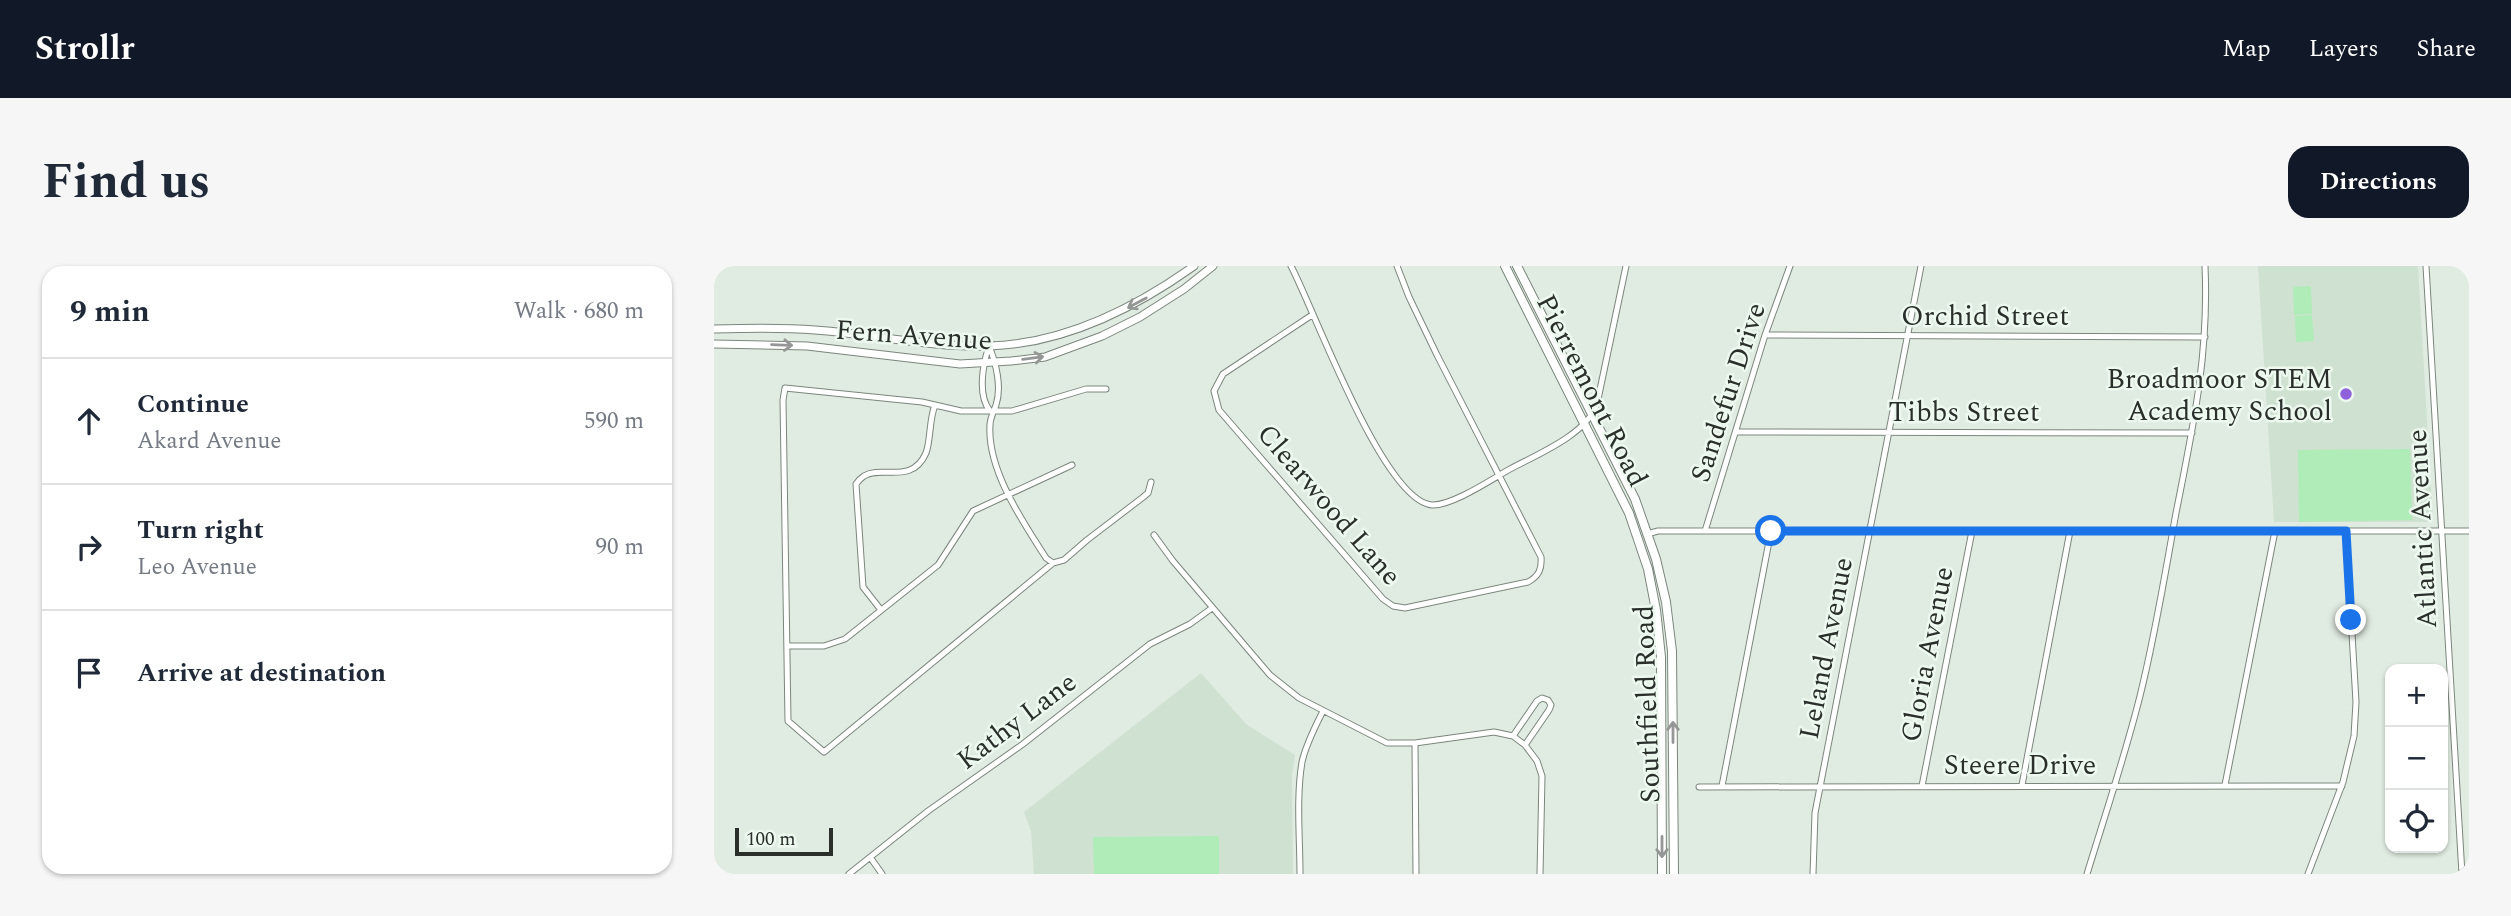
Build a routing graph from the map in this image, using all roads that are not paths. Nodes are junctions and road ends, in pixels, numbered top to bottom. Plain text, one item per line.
1 (1194, 266) edge
2 (1213, 266) edge
3 (1291, 266) edge
4 (1396, 266) edge
5 (1626, 266) edge
6 (1790, 266) edge
7 (1921, 266) edge
8 (2205, 266) edge
9 (2426, 266) edge
10 (1518, 268) edge
11 (1507, 270) edge
12 (1312, 315) junction
13 (714, 328) edge
14 (1765, 335) junction
15 (1908, 336) junction
16 (2205, 337) junction
17 (714, 344) edge
18 (989, 346) junction
19 (995, 361) junction
20 (983, 362) junction
21 (1577, 383) junction
22 (1106, 389) dead end
23 (1567, 390) junction
24 (935, 405) junction
25 (993, 411) junction
26 (1593, 415) junction
27 (1585, 425) junction
28 (1736, 432) junction
29 (1889, 432) junction
30 (2192, 433) junction
31 (1072, 465) dead end
32 (1499, 475) junction
33 (1151, 482) dead end
34 (1009, 494) junction
35 (1704, 531) junction
36 (1771, 531) junction
37 (1869, 531) junction
38 (1972, 531) junction
39 (2070, 531) junction
40 (2173, 531) junction
41 (2274, 531) junction
42 (2346, 531) junction
43 (2442, 531) junction
44 (2469, 531) edge
45 (1648, 533) junction
46 (1154, 535) dead end
47 (1638, 536) junction
48 (1053, 564) junction
49 (1212, 608) junction
50 (881, 610) junction
51 (1668, 616) junction
52 (1657, 617) junction
53 (788, 646) junction
54 (1323, 710) junction
55 (1661, 710) junction
56 (1672, 710) junction
57 (1513, 736) junction
58 (1415, 743) junction
59 (1525, 745) junction
60 (1662, 785) junction
61 (1673, 785) junction
62 (2022, 785) junction
63 (2115, 785) junction
64 (2225, 785) junction
65 (1699, 786) dead end
66 (1722, 786) junction
67 (1820, 786) junction
68 (1922, 786) junction
69 (2342, 786) junction
70 (870, 857) junction
71 (849, 874) edge
72 (881, 874) edge
73 (1300, 874) edge
74 (1416, 874) edge
75 (1541, 874) edge
76 (1662, 874) edge
77 (1674, 874) edge
78 (1813, 874) edge
79 (2087, 874) edge
80 (2308, 874) edge
81 (2462, 874) edge

1 -> 18 street, Fern Avenue
19 -> 2 street, Fern Avenue
3 - 12 street
4 - 32 street
5 - 26 street
6 - 14 street, Sandefur Drive
7 - 15 street, Leland Avenue
8 - 16 street
9 - 43 street, Atlantic Avenue
10 - 11 main road
10 - 21 main road, Pierremont Road
11 - 23 main road, Pierremont Road
12 - 32 street
12 - 32 street, Clearwood Lane
13 - 18 street, Fern Avenue
14 - 15 street, Orchid Street
14 - 28 street, Sandefur Drive
15 - 16 street, Orchid Street
15 - 29 street, Leland Avenue
16 - 30 street
17 -> 20 street, Fern Avenue
18 - 19 street
18 - 20 street
19 - 20 street, Fern Avenue
19 - 25 street
20 - 25 street
21 - 23 main road
21 - 26 main road, Pierremont Road
22 - 25 street
23 - 27 main road, Pierremont Road
24 - 25 street
24 - 50 street
24 - 53 street
25 - 34 street
26 - 27 street
26 - 45 main road, Pierremont Road
27 - 32 street
27 - 47 main road, Pierremont Road
28 - 29 street, Tibbs Street
28 - 35 street, Sandefur Drive
29 - 30 street, Tibbs Street
29 - 37 street, Leland Avenue
30 - 40 street
31 - 34 street
33 - 48 street
34 - 48 street
34 - 50 street
35 - 36 street
35 - 45 street
36 - 37 street
36 - 66 street
37 - 38 street
37 - 67 street, Leland Avenue
38 - 39 street
38 - 68 street, Gloria Avenue
39 - 40 street
39 - 62 street
40 - 41 street
40 - 63 street
41 - 42 street
41 - 64 street
42 - 43 street
42 - 69 street
43 - 44 street
43 - 81 street, Atlantic Avenue
45 - 47 street
45 - 51 main road, Southfield Road
46 - 49 street
47 - 52 main road, Southfield Road
48 - 53 street
49 - 54 street
49 - 70 street, Kathy Lane
50 - 53 street
51 - 52 main road
51 - 56 main road, Southfield Road
52 - 55 main road, Southfield Road
54 - 58 street
54 - 73 street
55 - 56 main road
55 - 60 main road, Southfield Road
61 -> 56 main road, Southfield Road
57 - 58 street
57 - 59 street
57 - 59 street
58 - 74 street
59 - 75 street
60 - 61 main road
60 -> 76 main road, Southfield Road
61 - 77 main road, Southfield Road
62 - 63 street, Steere Drive
62 - 68 street, Steere Drive
63 - 64 street, Steere Drive
63 - 79 street
64 - 69 street, Steere Drive
65 - 66 street, Steere Drive
66 - 67 street, Steere Drive
67 - 68 street, Steere Drive
67 - 78 street, Leland Avenue
69 - 80 street
70 - 71 street, Kathy Lane
70 - 72 street

